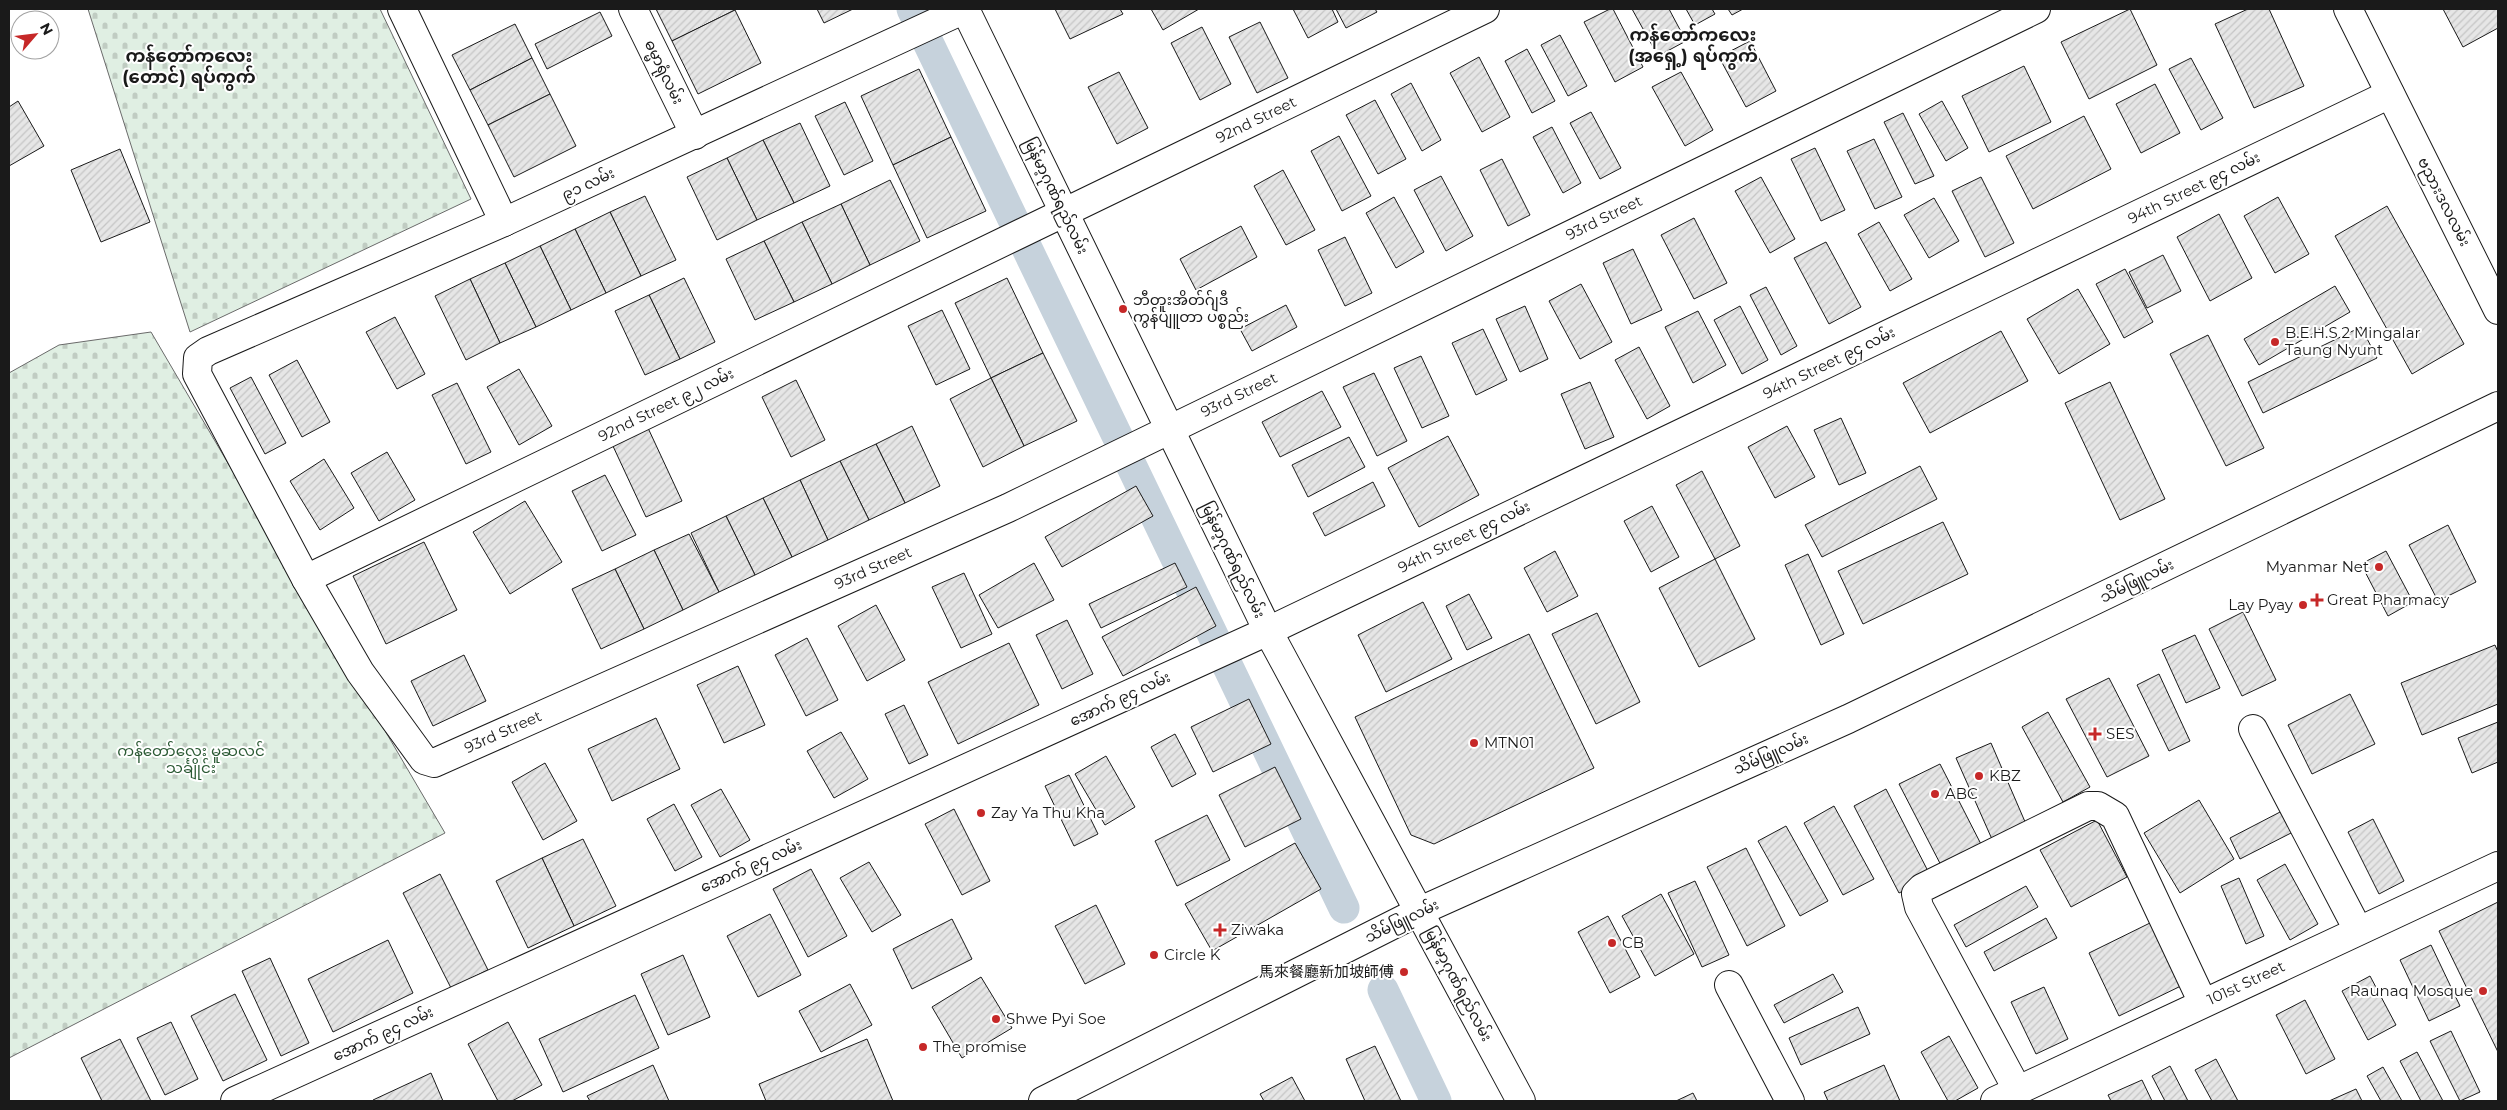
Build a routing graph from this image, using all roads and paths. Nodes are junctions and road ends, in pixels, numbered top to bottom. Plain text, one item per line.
1 (402, 9) edge
2 (633, 9) edge
3 (965, 9) edge
4 (1486, 9) edge
5 (2036, 9) edge
6 (2348, 9) edge
7 (2390, 94) junction
8 (695, 135) junction
9 (1065, 213) junction
10 (504, 222) junction
11 (1026, 232) joint
12 (2498, 310) edge
13 (2498, 406) edge
14 (1169, 429) junction
15 (306, 579) junction
16 (1268, 631) junction
17 (2253, 729) dead end
18 (2498, 866) edge
19 (1420, 911) junction
20 (2358, 930) junction
21 (1729, 985) dead end
22 (2203, 1003) junction
23 (2019, 1095) edge
24 (235, 1101) edge
25 (1043, 1101) edge
26 (1521, 1101) edge
27 (1790, 1101) edge

1 - 10 street
2 - 8 street, ဓမ္မာရုံလမ်း
3 - 8 street, ၉၁ လမ်း
3 - 9 street, မြန်မာ့ဂုဏ်ရည်လမ်း
4 - 9 street, 92nd Street
5 - 14 street, 93rd Street
6 - 7 street, ဗညားဒလလမ်း
7 - 12 street, ဗညားဒလလမ်း
7 - 16 street, 94th Street ၉၄ လမ်း
8 - 10 street, ၉၁ လမ်း
9 - 11 street, 92nd Street
9 - 14 street, မြန်မာ့ဂုဏ်ရည်လမ်း
10 - 15 street, ၉၁ လမ်း
11 - 15 street, 92nd Street ၉၂ လမ်း
13 - 19 street, သိမ်ဖြူလမ်း
14 - 15 street, 93rd Street
14 - 16 street, မြန်မာ့ဂုဏ်ရည်လမ်း
16 - 19 street, မြန်မာ့ဂုဏ်ရည်လမ်း
16 - 24 street, အောက် ၉၄ လမ်း
17 - 20 street
18 - 20 street, 101st Street
19 - 25 street, သိမ်ဖြူလမ်း
19 - 26 street, မြန်မာ့ဂုဏ်ရည်လမ်း
20 - 22 street, 101st Street
21 - 27 street
22 - 23 street, 101st Street
22 - 23 street

